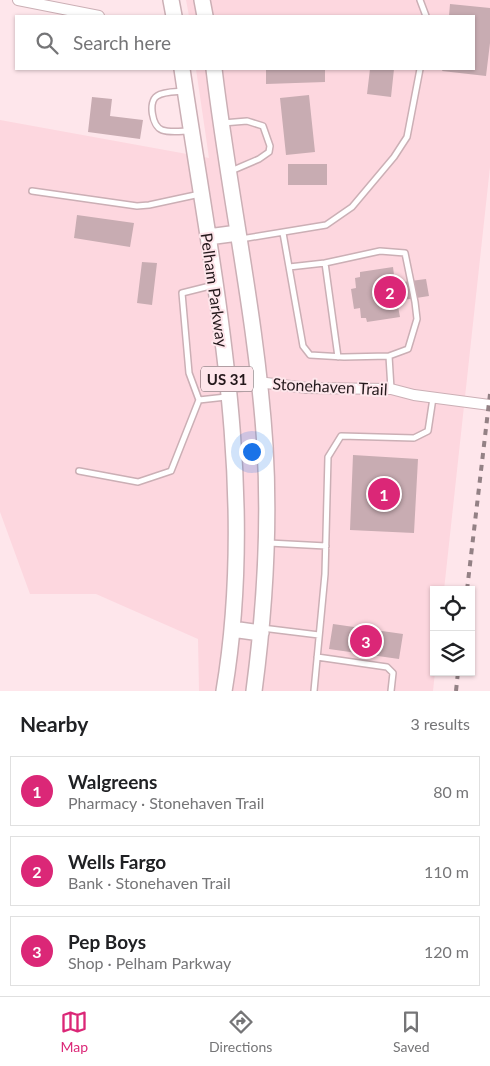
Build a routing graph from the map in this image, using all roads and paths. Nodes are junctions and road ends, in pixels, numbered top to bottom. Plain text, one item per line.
1 (18, 0) edge
2 (171, 0) edge
3 (202, 0) edge
4 (420, 0) edge
5 (94, 15) edge
6 (174, 15) edge
7 (205, 15) edge
8 (426, 15) edge
9 (182, 70) edge
10 (214, 70) edge
11 (420, 70) edge
12 (185, 91) junction
13 (220, 124) junction
14 (191, 131) junction
15 (228, 172) junction
16 (32, 191) dead end
17 (201, 194) junction
18 (283, 233) junction
19 (238, 236) junction
20 (208, 237) junction
21 (325, 263) junction
22 (289, 267) junction
23 (215, 285) junction
24 (389, 356) junction
25 (338, 357) junction
26 (258, 382) junction
27 (391, 389) junction
28 (228, 390) junction
29 (433, 398) junction
30 (199, 400) junction
31 (490, 405) edge
32 (79, 471) dead end
33 (267, 543) junction
34 (326, 546) junction
35 (232, 629) junction
36 (262, 631) junction
37 (319, 635) junction
38 (317, 657) junction
39 (224, 691) edge
40 (254, 691) edge
41 (314, 691) edge
42 (391, 691) edge

1 - 5 street
2 - 6 main road
3 - 7 main road
4 - 8 lane
9 - 12 main road, Pelham Parkway / US 31
10 - 13 main road, Pelham Parkway / US 31
11 - 18 lane
12 - 14 main road, Pelham Parkway / US 31
12 - 14 lane
13 - 15 main road, Pelham Parkway / US 31
13 - 15 lane
14 - 17 main road, Pelham Parkway / US 31
15 - 19 main road, Pelham Parkway / US 31
16 - 17 lane
17 - 20 main road, Pelham Parkway / US 31
18 - 19 lane
18 - 22 lane
19 - 20 main road
19 - 26 main road, Pelham Parkway / US 31
20 - 23 main road, Pelham Parkway / US 31
21 - 22 lane
21 - 24 lane
21 - 25 lane
22 - 25 lane
23 - 28 main road, Pelham Parkway / US 31
23 - 30 lane
24 - 25 lane
24 - 27 lane
26 - 27 street, Stonehaven Trail
26 - 28 main road
26 - 33 main road, Pelham Parkway / US 31
27 - 29 street, Stonehaven Trail
28 - 30 lane
28 - 35 main road, Pelham Parkway / US 31
29 - 31 street, Stonehaven Trail
29 - 34 lane
30 - 32 lane
33 - 34 lane
33 - 36 main road, Pelham Parkway / US 31
34 - 37 lane
35 - 36 main road
35 - 39 main road, Pelham Parkway / US 31
36 - 37 lane
36 - 40 main road, Pelham Parkway / US 31
37 - 38 lane
38 - 41 lane
38 - 42 lane

